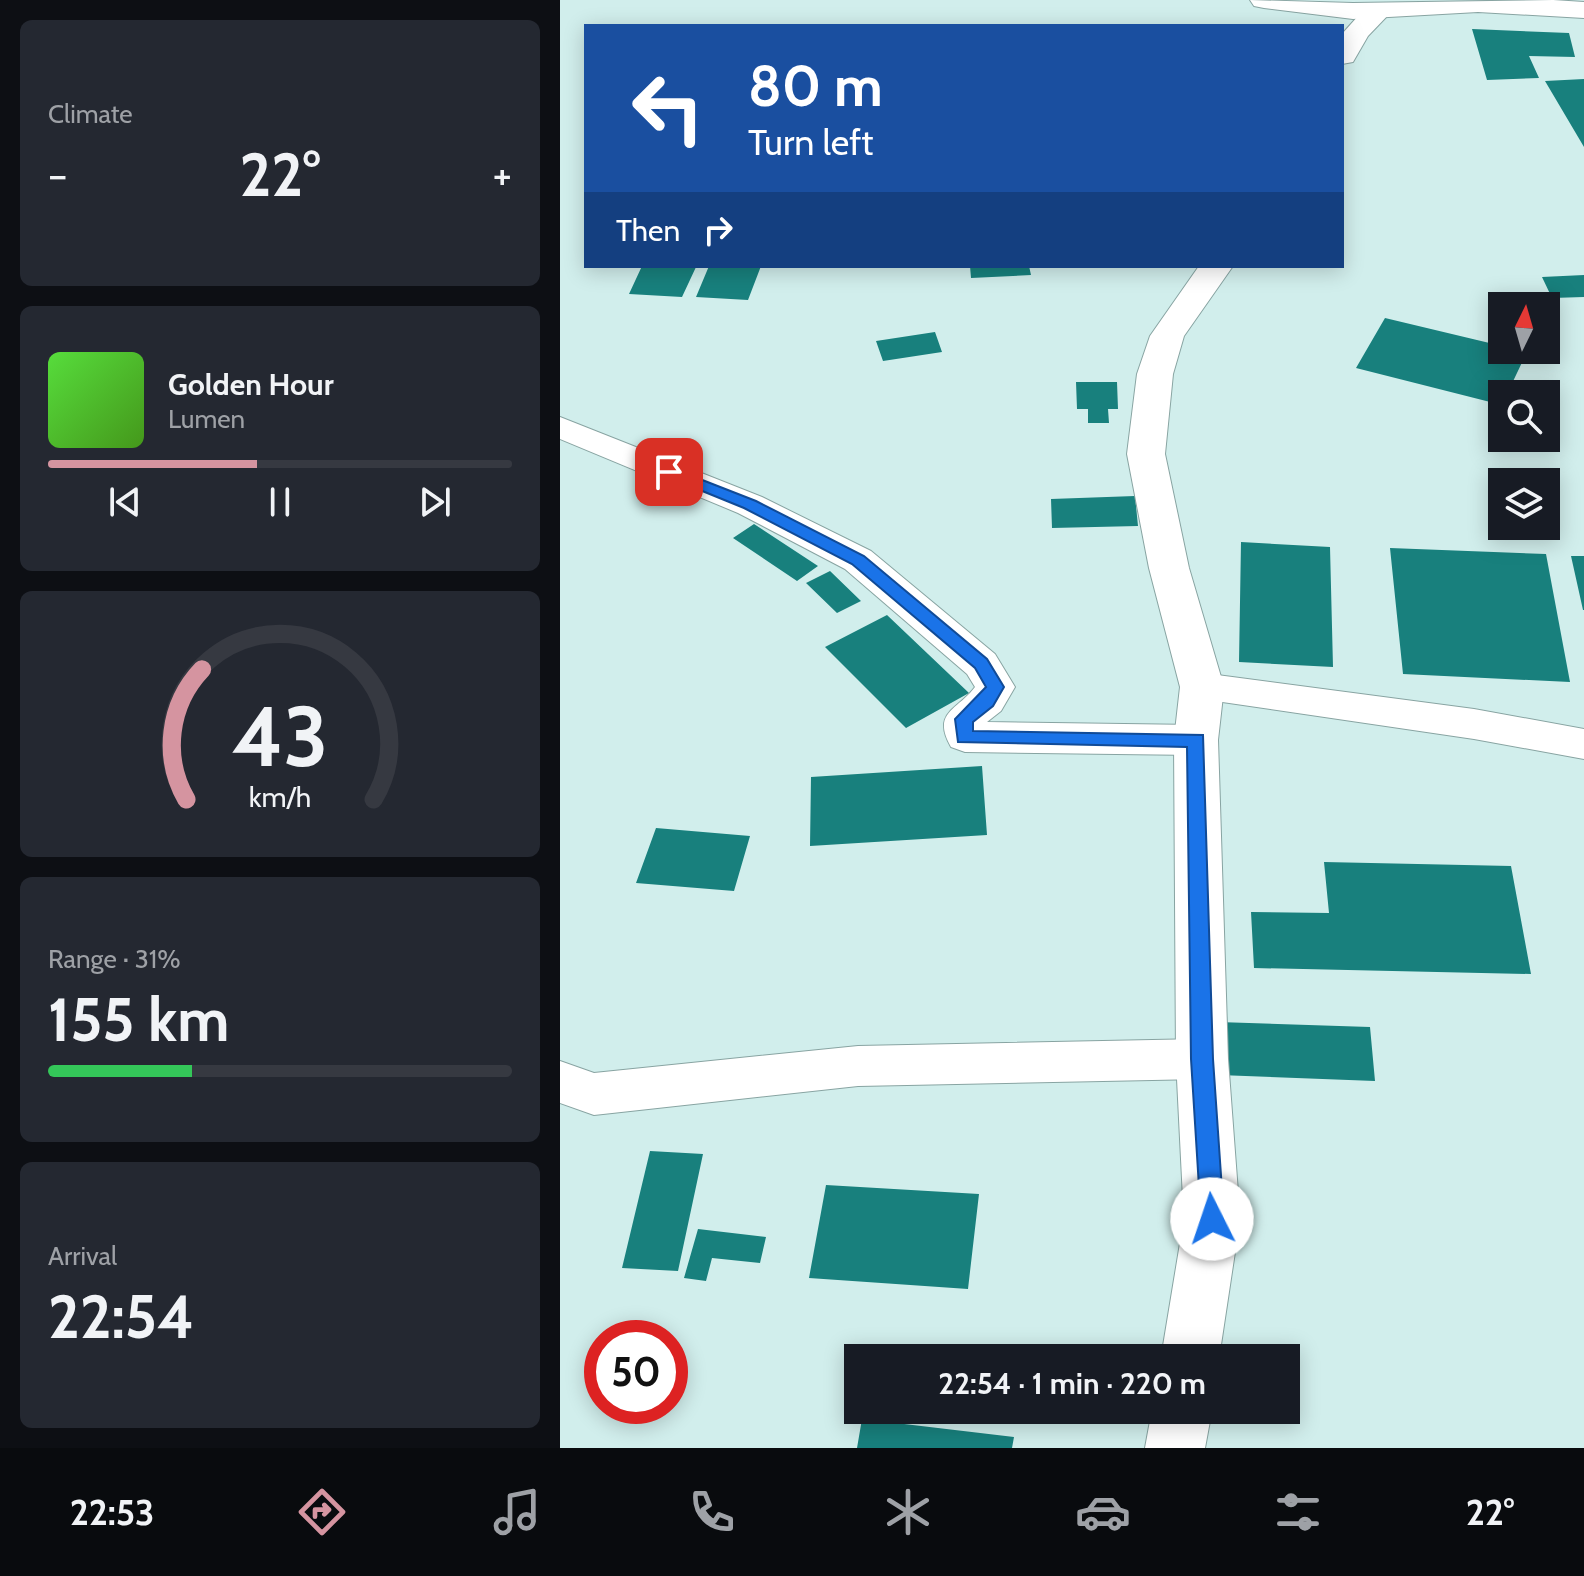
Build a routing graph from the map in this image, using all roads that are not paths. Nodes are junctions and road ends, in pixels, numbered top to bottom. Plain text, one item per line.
1 (1264, 0) edge
2 (1432, 0) edge
3 (1380, 5) edge
4 (1473, 5) junction
5 (1584, 10) edge
6 (1331, 12) edge
7 (1344, 51) edge
8 (1215, 268) edge
9 (560, 427) edge
10 (1202, 687) junction
11 (1196, 740) junction
12 (1584, 744) edge
13 (1202, 1059) junction
14 (560, 1082) edge
15 (1192, 1344) edge
16 (1179, 1424) edge
17 (1175, 1448) edge

1 - 6 main road
2 - 4 main road
3 - 4 main road
3 - 6 main road
3 - 7 main road
4 - 5 main road
8 - 10 main road
9 - 11 street
10 - 11 main road
10 - 12 street
11 - 13 main road
13 - 14 street
13 - 15 main road
16 - 17 main road

